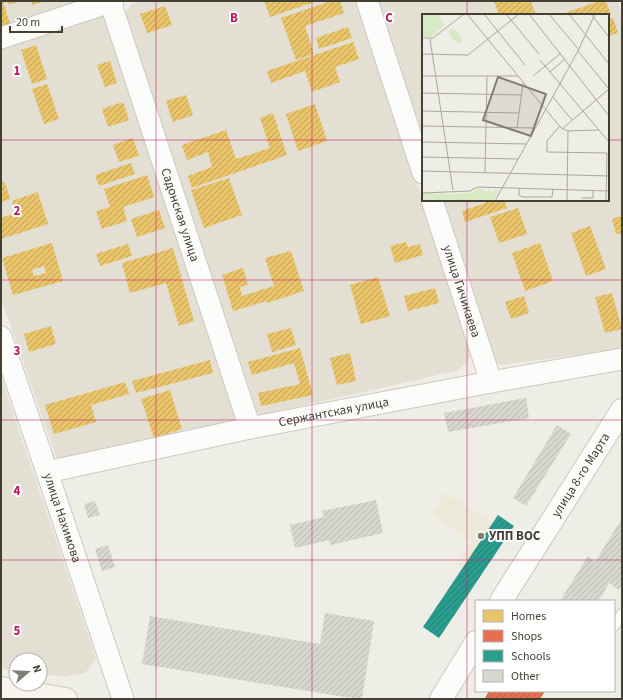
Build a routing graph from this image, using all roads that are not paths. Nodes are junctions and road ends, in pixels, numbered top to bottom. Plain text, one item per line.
1 (111, 1) edge
2 (367, 1) edge
3 (1, 38) edge
4 (422, 170) edge
5 (432, 201) edge
6 (1, 336) edge
7 (622, 359) edge
8 (491, 382) junction
9 (622, 410) edge
10 (250, 428) junction
11 (47, 472) junction
12 (503, 600) edge
13 (622, 614) edge
14 (615, 624) edge
15 (475, 644) edge
16 (1, 688) edge
17 (66, 699) edge
18 (122, 699) edge
19 (441, 699) edge

1 - 3 street
1 - 10 street, Садонская улица
2 - 4 street
5 - 8 street, улица Гичикаева
6 - 11 street, улица Нахимова
7 - 8 street, Сержантская улица
8 - 10 street, Сержантская улица
9 - 12 street, улица 8-го Марта
10 - 11 street, Сержантская улица
11 - 18 street, улица Нахимова
13 - 14 lane
15 - 19 street
16 - 17 main road

